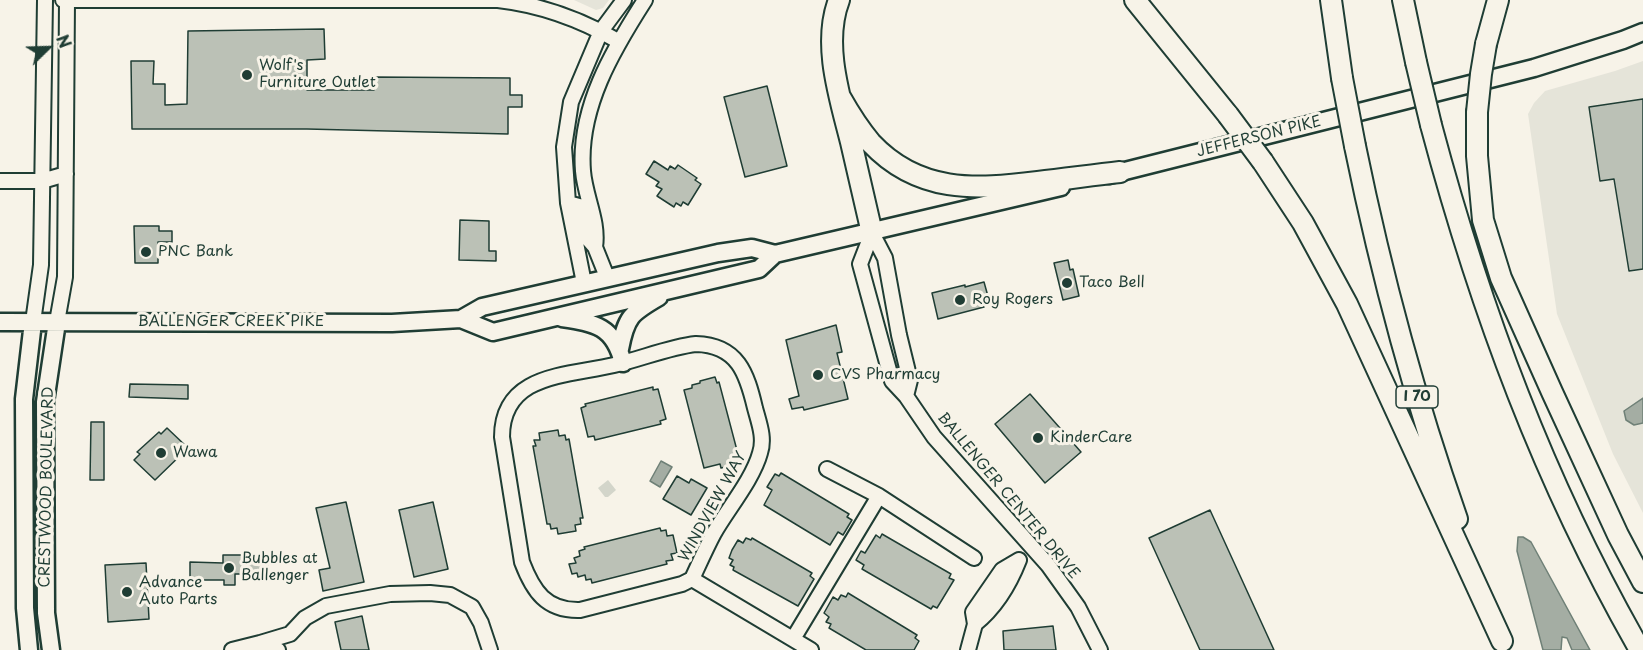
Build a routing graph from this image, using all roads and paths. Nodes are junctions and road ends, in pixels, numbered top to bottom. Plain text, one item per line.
1 (45, 0) edge
2 (65, 0) edge
3 (624, 0) edge
4 (645, 0) edge
5 (839, 0) edge
6 (1135, 0) edge
7 (1331, 0) edge
8 (1403, 0) edge
9 (1498, 0) edge
10 (601, 31) junction
11 (1643, 32) edge
12 (618, 41) junction
13 (840, 97) junction
14 (1120, 172) junction
15 (66, 174) junction
16 (0, 181) edge
17 (42, 181) junction
18 (568, 203) junction
19 (1484, 228) junction
20 (872, 233) junction
21 (595, 248) junction
22 (775, 254) junction
23 (608, 277) junction
24 (584, 284) junction
25 (670, 290) junction
26 (558, 317) junction
27 (461, 319) junction
28 (0, 322) edge
29 (33, 322) junction
30 (57, 322) junction
31 (621, 356) junction
32 (906, 396) junction
33 (1531, 427) junction
34 (827, 469) dead end
35 (879, 496) junction
36 (1032, 546) junction
37 (974, 558) dead end
38 (692, 579) junction
39 (1643, 582) edge
40 (793, 639) junction
41 (260, 643) junction
42 (1503, 646) edge
43 (29, 650) edge
44 (51, 650) edge
45 (232, 650) edge
46 (278, 650) edge
47 (490, 650) edge
48 (811, 650) edge
49 (968, 650) edge
50 (1100, 650) edge
51 (1640, 650) edge

1 - 17 street, CRESTWOOD BOULEVARD
2 - 10 street
2 - 15 street, CRESTWOOD BOULEVARD
3 - 10 street
4 - 12 street
5 - 13 highway
6 - 42 highway, bridge
7 - 42 highway, I 70, bridge
8 - 33 highway, bridge
9 - 19 highway, bridge
10 - 12 street
10 - 18 street
11 - 14 main road, JEFFERSON PIKE
12 - 21 street
13 - 14 highway
13 - 20 highway
14 - 20 main road, JEFFERSON PIKE
15 - 17 street
15 - 30 street, CRESTWOOD BOULEVARD
16 - 17 street
17 - 29 street, CRESTWOOD BOULEVARD
18 - 21 street
18 - 24 street
19 - 33 highway
19 - 39 highway
20 - 22 main road, BALLENGER CREEK PIKE
20 - 32 street
20 - 32 street, BALLENGER CENTER DRIVE
21 - 23 street
22 - 23 main road, BALLENGER CREEK PIKE
22 - 25 main road, BALLENGER CREEK PIKE
23 - 24 main road, BALLENGER CREEK PIKE
24 - 27 main road, BALLENGER CREEK PIKE
25 - 26 main road, BALLENGER CREEK PIKE
25 - 31 main road
26 - 27 main road, BALLENGER CREEK PIKE
26 - 31 main road
27 - 30 main road, BALLENGER CREEK PIKE
28 - 29 main road, BALLENGER CREEK PIKE
29 - 30 main road, BALLENGER CREEK PIKE
29 - 43 main road, CRESTWOOD BOULEVARD
30 - 44 main road, CRESTWOOD BOULEVARD
31 - 38 street, WINDVIEW WAY
31 - 38 street, WINDVIEW WAY
32 - 36 street, BALLENGER CENTER DRIVE
33 - 51 highway
34 - 35 street
35 - 37 street
35 - 40 street
36 - 49 street
36 - 50 street, BALLENGER CENTER DRIVE
38 - 40 street
40 - 48 street
41 - 45 street
41 - 46 street
41 - 47 street

